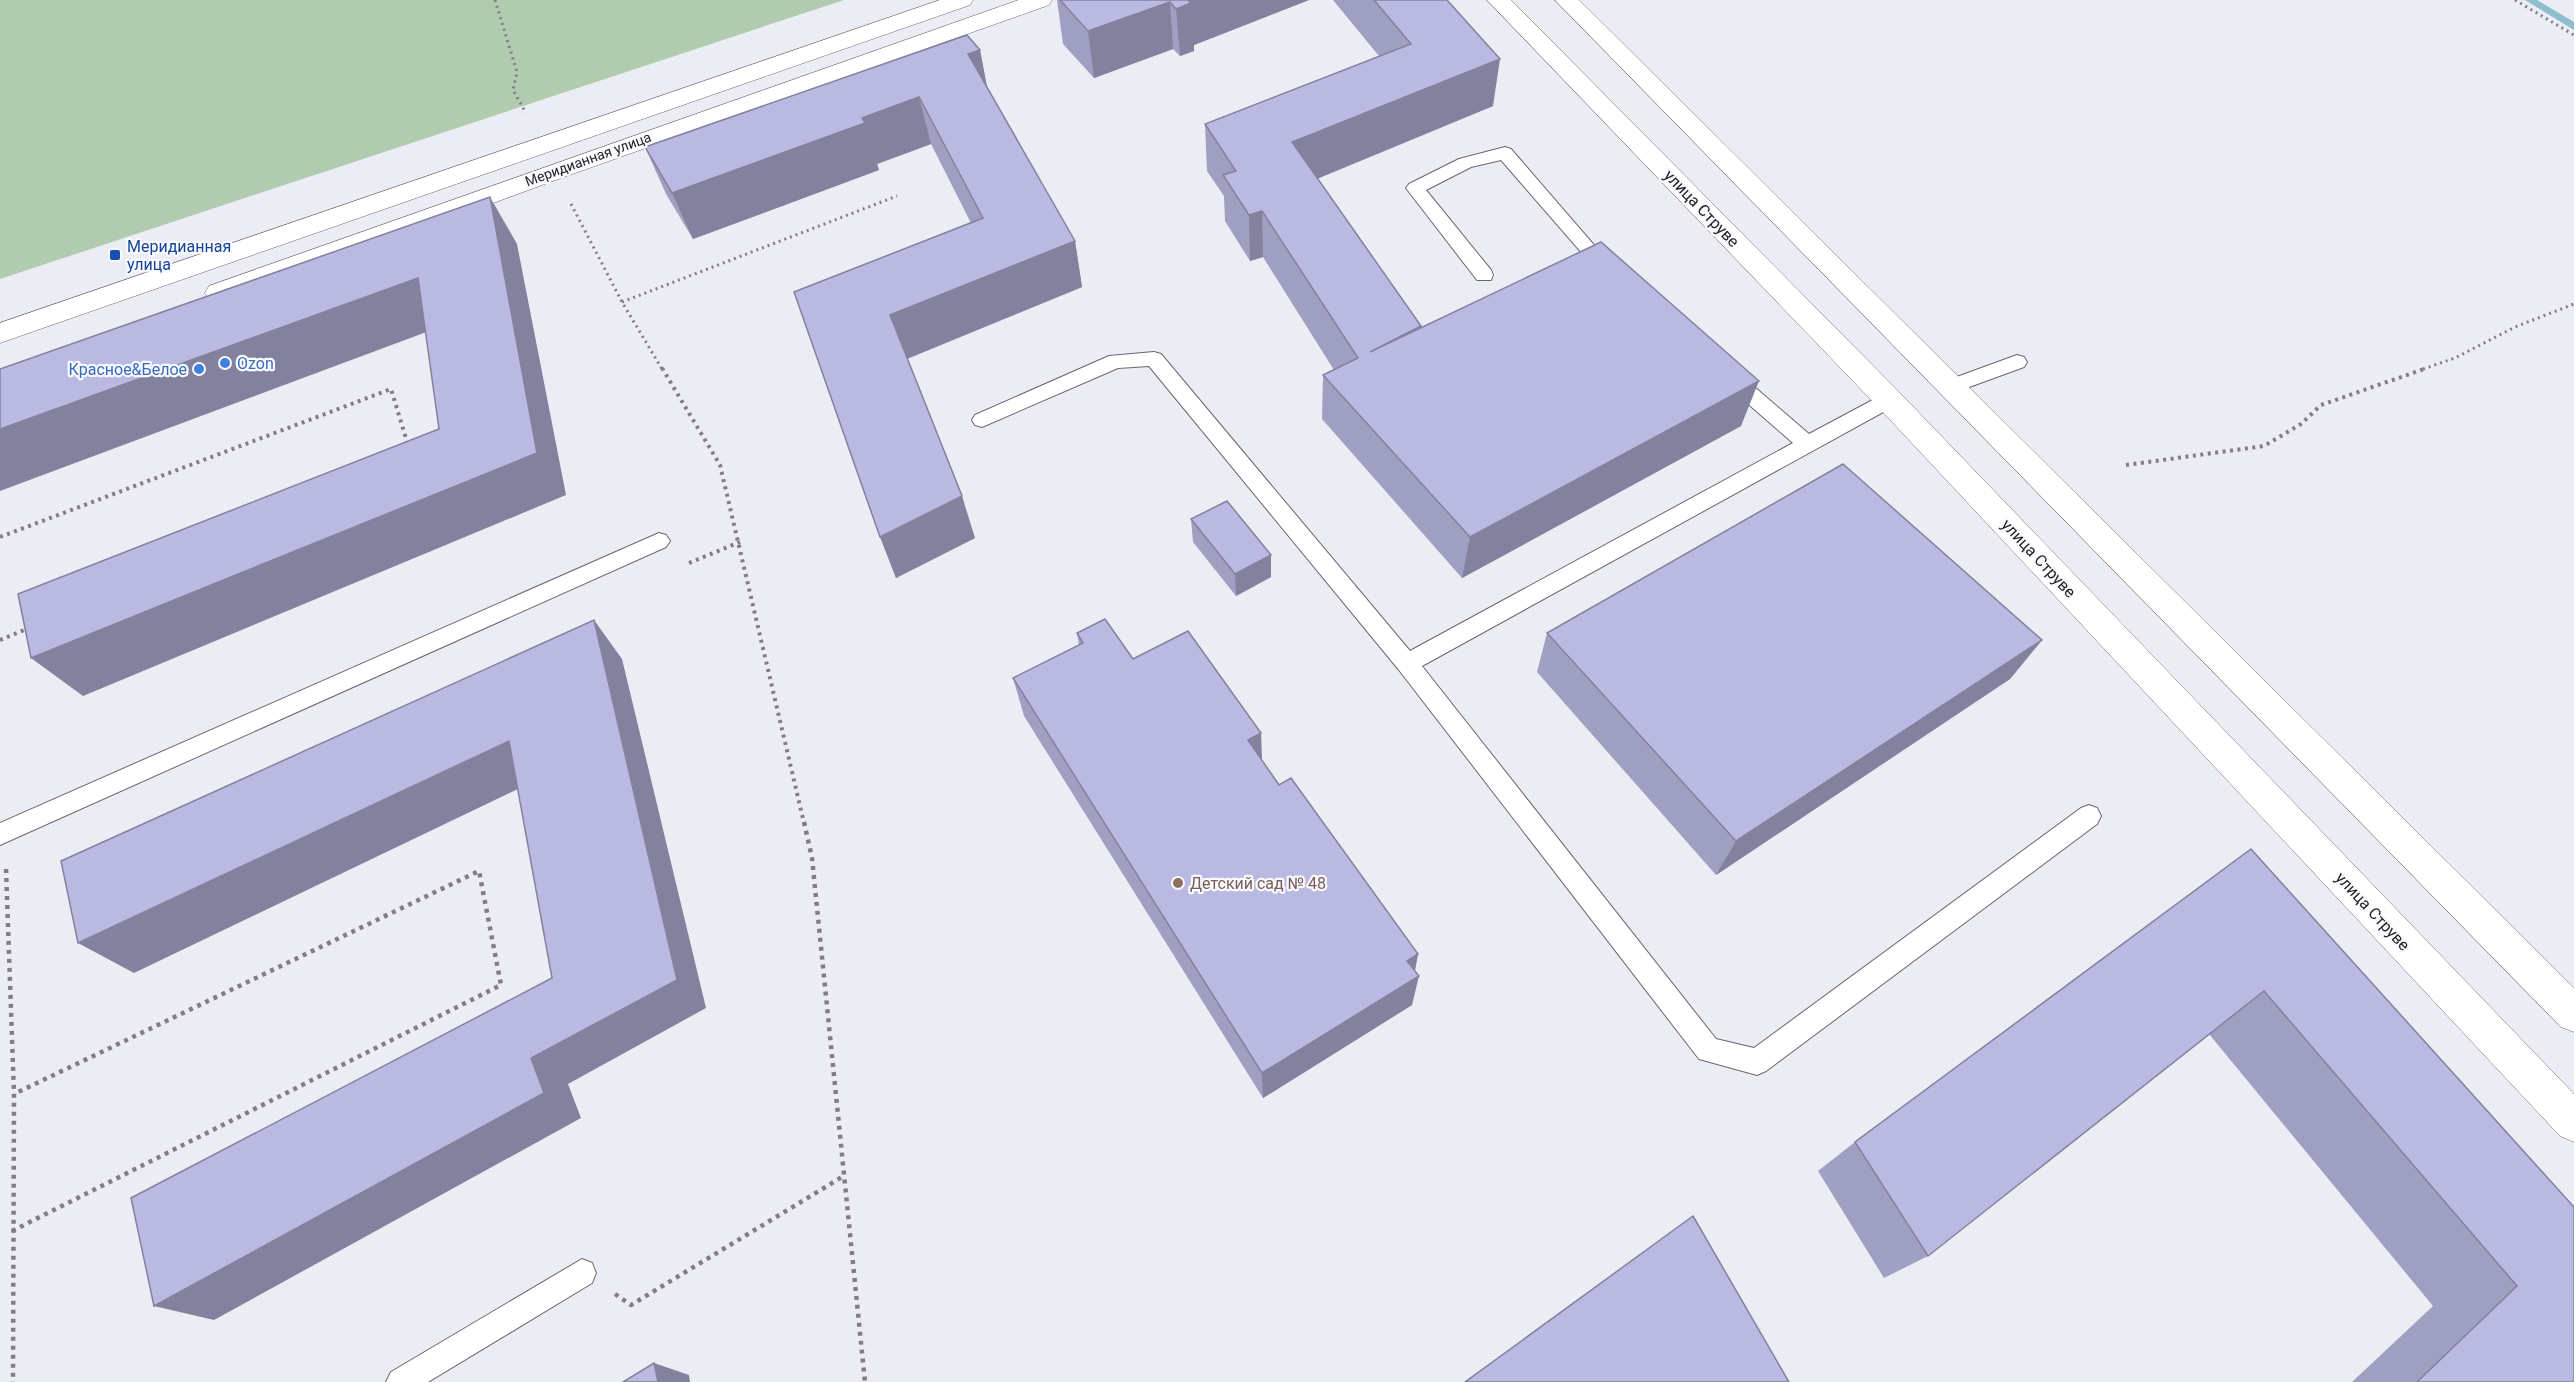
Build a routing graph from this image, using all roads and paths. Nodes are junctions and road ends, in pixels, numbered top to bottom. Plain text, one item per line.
1 (495, 0) edge
2 (962, 0) edge
3 (1041, 0) edge
4 (1498, 0) edge
5 (1566, 0) edge
6 (2515, 0) edge
7 (2574, 35) edge
8 (531, 122) dead end
9 (897, 196) dead end
10 (570, 203) dead end
11 (1484, 275) dead end
12 (1623, 285) edge
13 (195, 302) edge
14 (622, 302) junction
15 (2574, 304) edge
16 (0, 333) edge
17 (2017, 362) dead end
18 (1720, 369) edge
19 (1950, 387) junction
20 (1889, 400) junction
21 (982, 420) dead end
22 (1808, 445) junction
23 (408, 446) edge
24 (2126, 465) dead end
25 (0, 537) edge
26 (659, 542) joint
27 (740, 542) junction
28 (33, 627) edge
29 (0, 640) edge
30 (1407, 663) junction
31 (2089, 816) dead end
32 (2, 832) edge
33 (2574, 1014) edge
34 (14, 1094) junction
35 (2574, 1122) edge
36 (843, 1177) junction
37 (12, 1231) junction
38 (582, 1273) joint
39 (13, 1382) edge
40 (401, 1382) edge
41 (866, 1382) edge

1 - 8 path
2 - 16 street, Меридианная улица
3 - 13 street, Меридианная улица
4 - 20 street, улица Струве
5 - 19 street
6 - 7 path
9 - 14 path
10 - 14 path
11 - 12 lane
14 - 27 path
15 - 24 path
17 - 19 lane
18 - 22 lane
19 - 33 street
20 - 22 lane
20 - 35 street, улица Струве
21 - 30 lane
22 - 30 lane
23 - 25 path
26 - 27 path
26 - 32 lane
27 - 36 path
28 - 29 path
30 - 31 lane
32 - 34 path
34 - 37 path
34 - 37 path
36 - 38 path
36 - 41 path
37 - 39 path
38 - 40 lane

